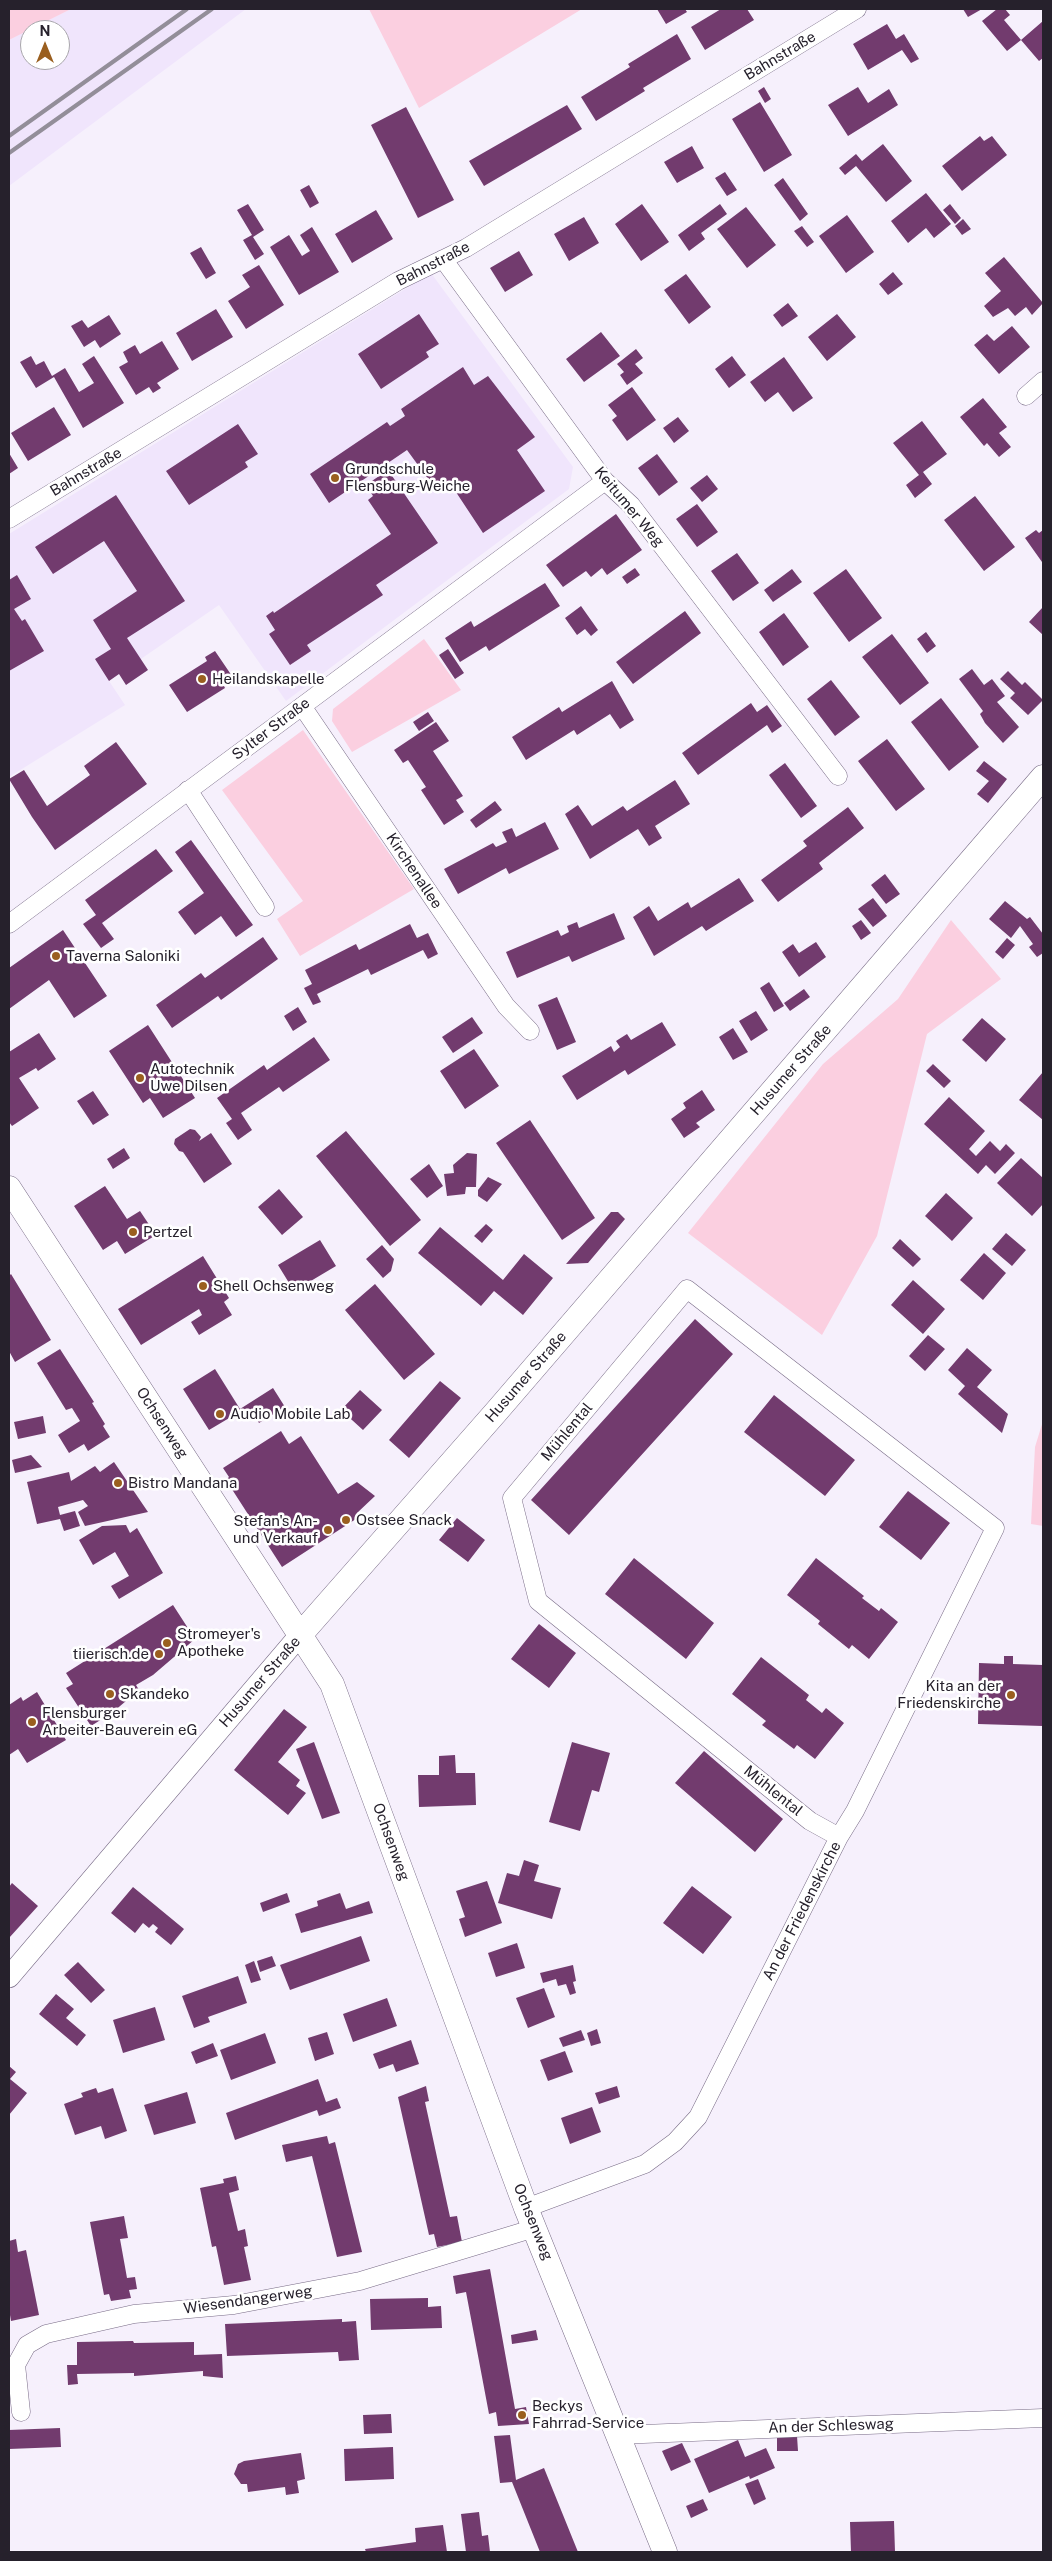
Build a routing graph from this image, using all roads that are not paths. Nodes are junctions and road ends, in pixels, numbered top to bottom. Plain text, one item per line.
1 (857, 9) edge
2 (443, 259) junction
3 (1043, 381) edge
4 (1026, 396) dead end
5 (605, 481) junction
6 (9, 519) edge
7 (302, 706) junction
8 (838, 776) dead end
9 (1043, 776) edge
10 (188, 790) junction
11 (265, 907) dead end
12 (9, 924) edge
13 (530, 1031) dead end
14 (9, 1188) edge
15 (995, 1528) joint
16 (300, 1635) junction
17 (839, 1837) junction
18 (9, 1977) edge
19 (531, 2218) junction
20 (21, 2412) dead end
21 (1043, 2418) edge
22 (618, 2434) junction
23 (665, 2552) edge

1 - 2 street, Bahnstraße
2 - 5 street, Keitumer Weg
2 - 6 street, Bahnstraße
3 - 4 street
5 - 7 street, Sylter Straße
5 - 8 street, Keitumer Weg
7 - 10 street, Sylter Straße
7 - 13 street, Kirchenallee
9 - 16 main road, Husumer Straße
10 - 11 street
10 - 12 street, Sylter Straße
14 - 16 main road, Ochsenweg
15 - 17 street, An der Friedenskirche
15 - 17 street, Mühlental
16 - 18 street, Husumer Straße
16 - 19 main road, Ochsenweg
17 - 19 street, An der Friedenskirche
19 - 20 street, Wiesendangerweg
19 - 22 main road, Ochsenweg
21 - 22 street, An der Schleswag
22 - 23 main road, Ochsenweg

